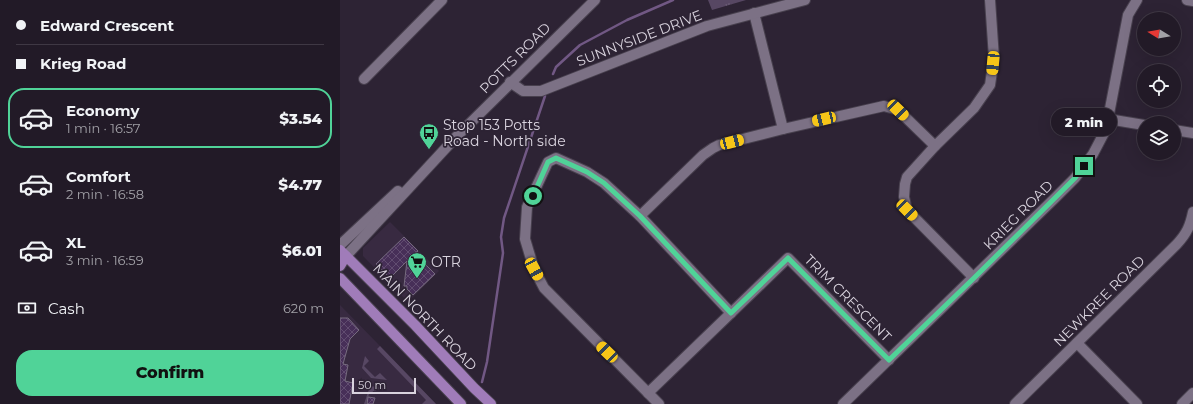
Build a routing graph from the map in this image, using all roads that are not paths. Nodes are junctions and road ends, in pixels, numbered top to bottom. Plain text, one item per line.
1 (442, 0) edge
2 (595, 0) edge
3 (805, 0) edge
4 (990, 0) edge
5 (1136, 0) edge
6 (1187, 0) edge
7 (1193, 2) edge
8 (754, 13) junction
9 (364, 79) dead end
10 (510, 82) junction
11 (1108, 119) junction
12 (1137, 124) edge
13 (783, 129) junction
14 (1181, 131) edge
15 (1193, 133) edge
16 (456, 137) junction
17 (935, 146) junction
18 (1193, 212) edge
19 (640, 216) junction
20 (340, 245) edge
21 (343, 253) edge
22 (340, 266) edge
23 (340, 278) edge
24 (974, 278) junction
25 (731, 313) junction
26 (1077, 343) junction
27 (889, 360) junction
28 (648, 392) junction
29 (1193, 393) edge
30 (461, 404) edge
31 (491, 404) edge
32 (659, 404) edge
33 (843, 404) edge
34 (1015, 404) edge
35 (1137, 404) edge
36 (1182, 404) edge

1 - 9 street
2 - 10 street, POTTS ROAD
3 - 8 street, SUNNYSIDE DRIVE
4 - 17 street
5 - 11 street, KRIEG ROAD
6 - 7 street
8 - 10 street, SUNNYSIDE DRIVE
8 - 13 street
10 - 16 street, POTTS ROAD
11 - 12 street
11 - 24 street, KRIEG ROAD
13 - 17 street
13 - 19 street
14 - 15 street
16 - 20 street, POTTS ROAD
16 - 21 street, POTTS ROAD
17 - 24 street
18 - 26 street, NEWKREE ROAD
19 - 25 street
19 - 28 street
21 - 22 main road
21 - 31 main road, MAIN NORTH ROAD
23 - 30 main road
24 - 27 street, KRIEG ROAD
25 - 27 street, TRIM CRESCENT
25 - 28 street, TRIM CRESCENT
26 - 34 street, NEWKREE ROAD
26 - 35 street
27 - 33 street, KRIEG ROAD
28 - 32 street
29 - 36 street

